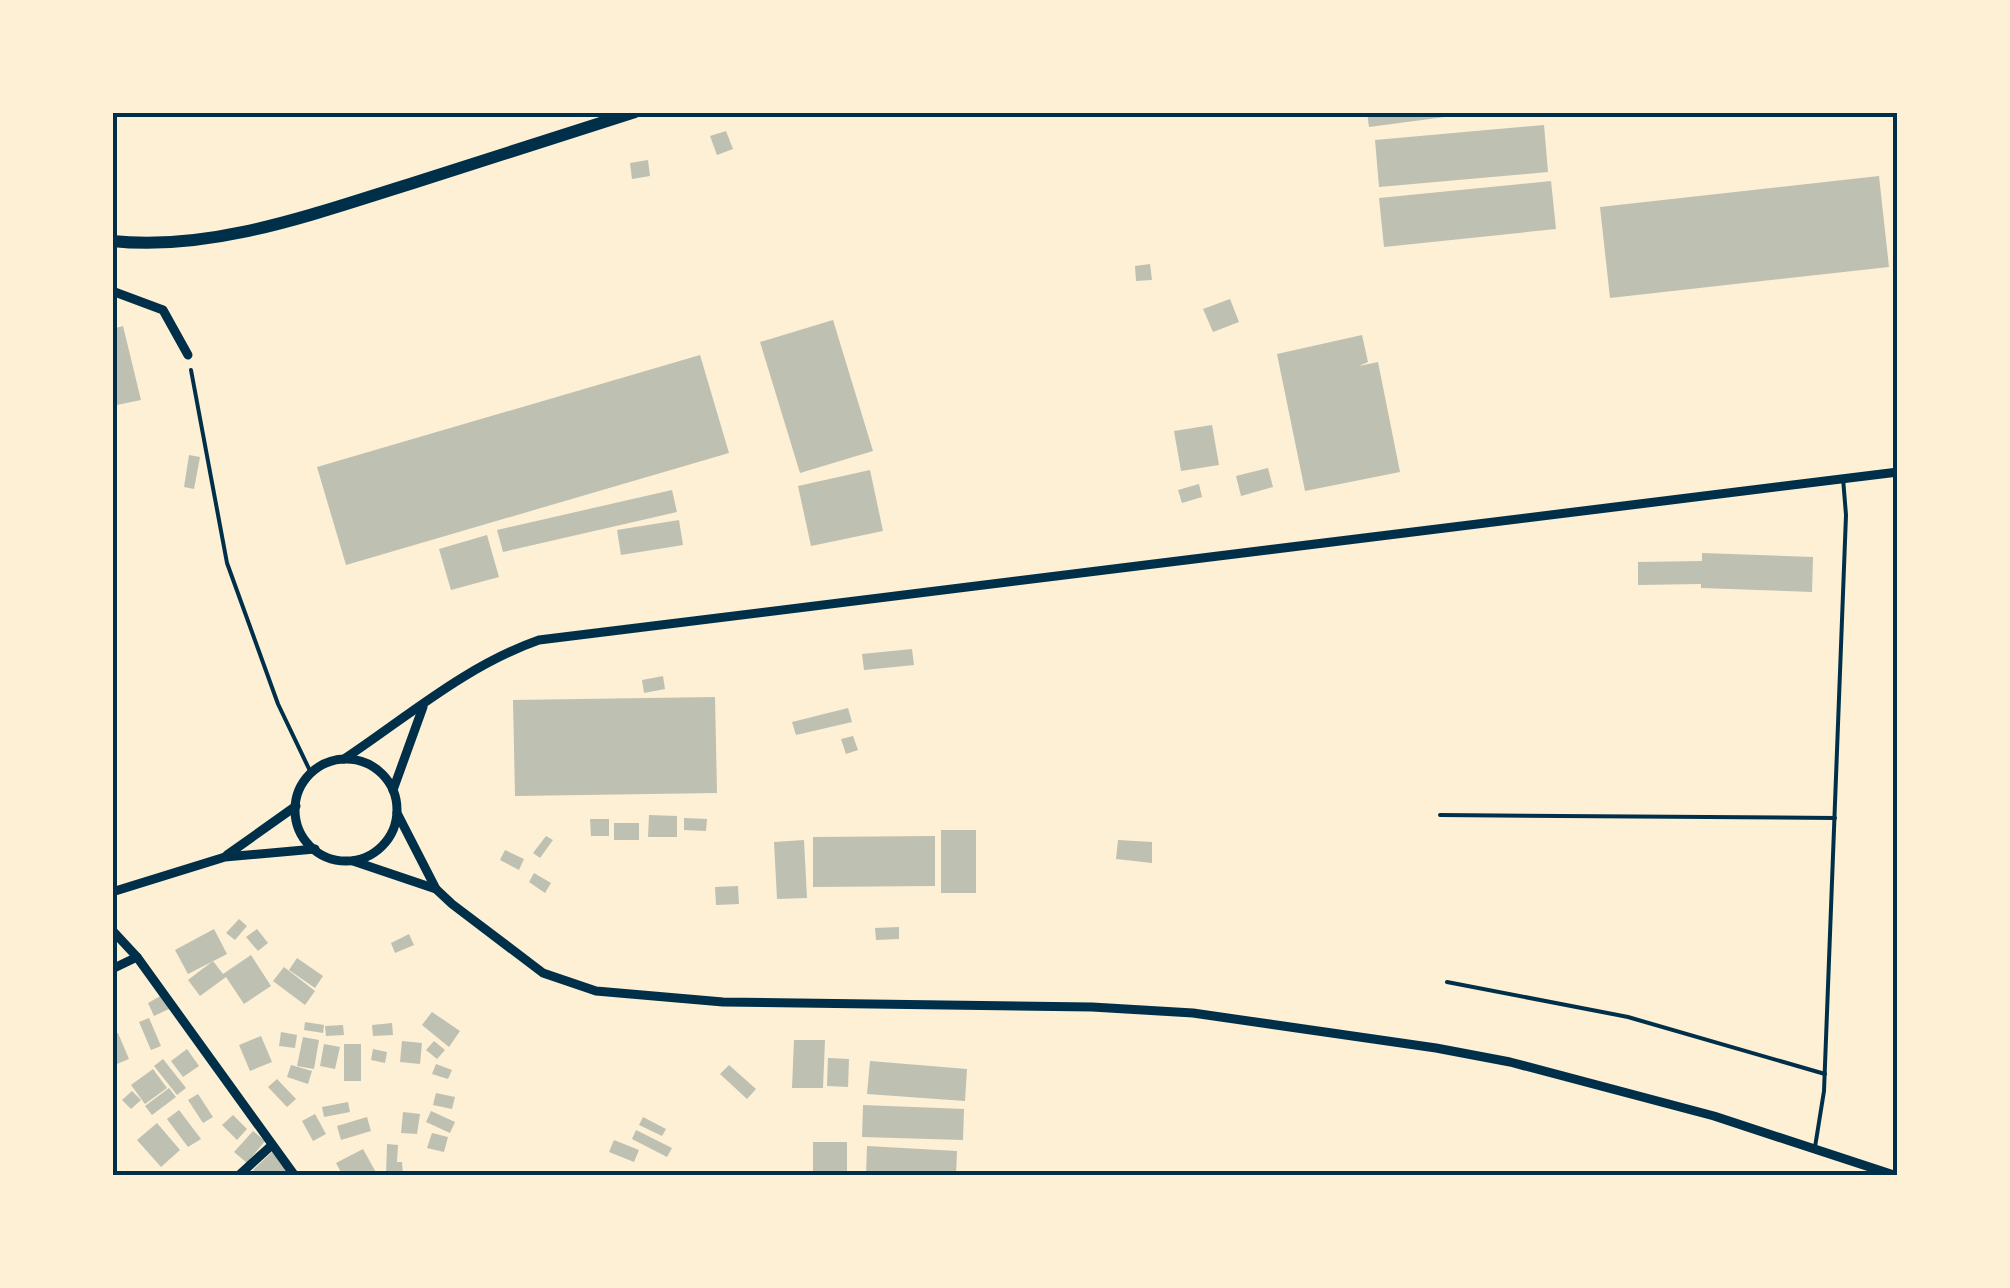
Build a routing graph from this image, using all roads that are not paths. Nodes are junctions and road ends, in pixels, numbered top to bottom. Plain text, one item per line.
1 (635, 112) edge
2 (112, 240) edge
3 (112, 290) edge
4 (188, 356) road end
5 (1898, 472) edge
6 (1843, 478) junction
7 (424, 705) junction
8 (344, 759) junction
9 (393, 790) junction
10 (296, 806) junction
11 (397, 813) junction
12 (1440, 815) dead end
13 (1835, 818) junction
14 (314, 850) junction
15 (224, 857) junction
16 (349, 860) junction
17 (436, 889) junction
18 (112, 892) edge
19 (112, 930) edge
20 (137, 958) junction
21 (112, 969) edge
22 (1447, 982) dead end
23 (1824, 1074) junction
24 (272, 1145) junction
25 (1815, 1148) junction
26 (238, 1176) edge
27 (295, 1176) edge
28 (1897, 1176) edge

1 - 2 main road
3 - 4 street
5 - 6 street
6 - 7 street
6 - 13 lane
7 - 8 street
7 - 9 street
8 - 9 street
8 - 10 street
9 - 11 street
10 - 14 street
10 - 15 street
11 - 16 street
11 - 17 street
12 - 13 lane
13 - 23 lane
14 - 15 street
14 - 16 street
15 - 18 street
16 - 17 street
17 - 25 street
19 - 20 street
20 - 21 street
20 - 24 street
22 - 23 lane
23 - 25 lane
24 - 26 street
24 - 27 street
25 - 28 street

